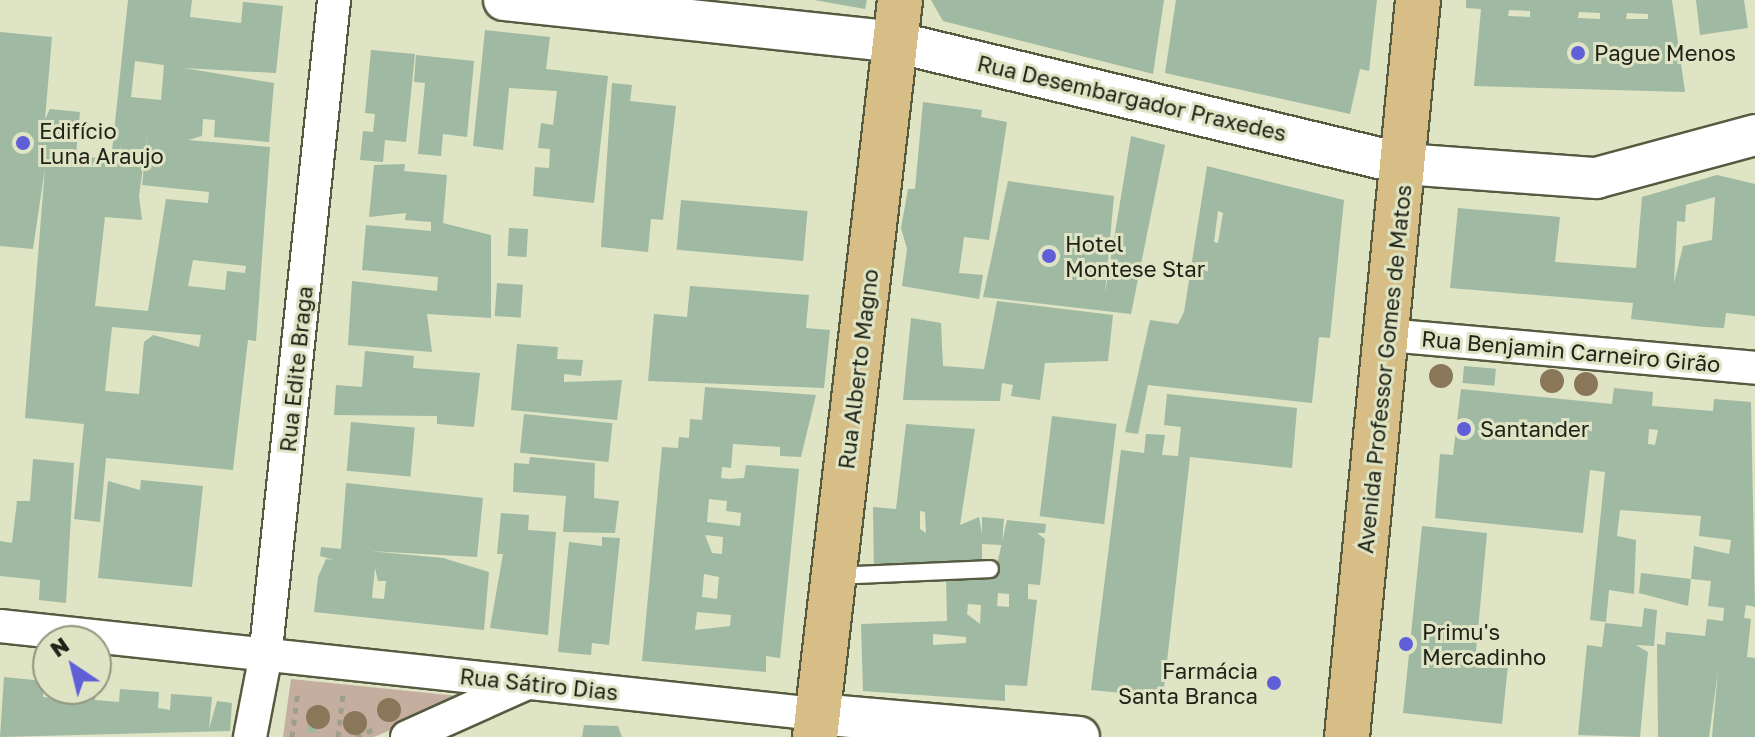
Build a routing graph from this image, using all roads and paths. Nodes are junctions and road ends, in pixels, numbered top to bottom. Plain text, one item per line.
1 (334, 0) edge
2 (504, 0) edge
3 (1418, 0) edge
4 (897, 21) edge
5 (1755, 135) edge
6 (1404, 164) junction
7 (1388, 335) junction
8 (1755, 368) edge
9 (990, 569) dead end
10 (834, 576) junction
11 (0, 626) edge
12 (265, 659) junction
13 (528, 683) junction
14 (314, 689) dead end
15 (328, 690) dead end
16 (343, 692) junction
17 (359, 693) dead end
18 (816, 725) edge
19 (394, 731) edge
20 (250, 737) edge
21 (292, 737) edge
22 (338, 737) edge
23 (356, 737) edge
24 (1079, 737) edge
25 (1347, 737) edge

1 - 12 street, Rua Edite Braga
2 - 4 street, Rua Desembargador Praxedes
3 - 6 main road, Avenida Professor Gomes de Matos
4 - 6 street, Rua Desembargador Praxedes
4 - 10 main road, Rua Alberto Magno
5 - 6 street, Rua Desembargador Praxedes
6 - 7 main road, Avenida Professor Gomes de Matos
7 - 8 street, Rua Benjamin Carneiro Girão
7 - 25 main road, Avenida Professor Gomes de Matos
9 - 10 lane
10 - 18 main road, Rua Alberto Magno
11 - 12 street, Rua Sátiro Dias
12 - 13 street, Rua Sátiro Dias
12 - 20 street, Rua Edite Braga
13 - 18 street, Rua Sátiro Dias
13 - 19 street
14 - 21 path
15 - 16 path
16 - 17 path
16 - 22 path
18 - 24 street, Rua Sátiro Dias
19 - 23 path

